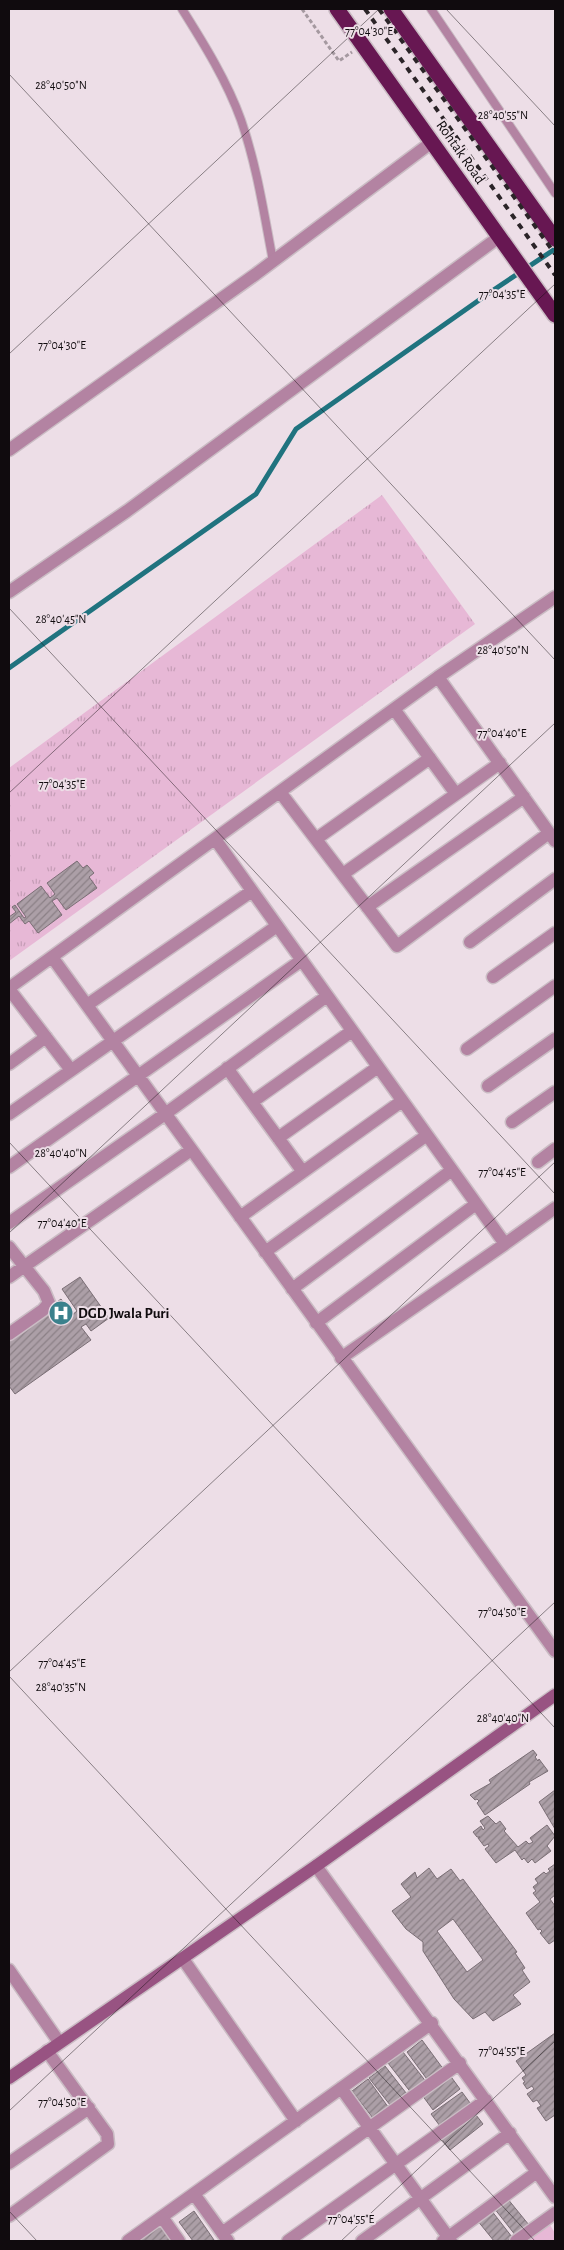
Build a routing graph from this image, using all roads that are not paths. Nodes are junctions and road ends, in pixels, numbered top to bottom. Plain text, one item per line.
1 (182, 9) edge
2 (337, 9) edge
3 (391, 9) edge
4 (431, 9) edge
5 (432, 142) junction
6 (555, 193) edge
7 (555, 239) edge
8 (503, 243) junction
9 (273, 261) junction
10 (555, 315) edge
11 (9, 450) edge
12 (9, 592) edge
13 (555, 597) edge
14 (438, 677) junction
15 (394, 709) junction
16 (430, 758) junction
17 (500, 763) junction
18 (280, 792) junction
19 (456, 794) junction
20 (524, 797) junction
21 (552, 837) edge
22 (215, 839) junction
23 (316, 840) junction
24 (343, 874) junction
25 (555, 879) edge
26 (252, 891) junction
27 (367, 907) junction
28 (277, 926) junction
29 (555, 933) edge
30 (470, 942) dead end
31 (52, 957) junction
32 (302, 960) junction
33 (493, 977) dead end
34 (555, 986) edge
35 (9, 989) edge
36 (327, 996) junction
37 (87, 1005) junction
38 (352, 1031) junction
39 (46, 1037) junction
40 (555, 1039) edge
41 (112, 1040) junction
42 (467, 1049) dead end
43 (9, 1064) edge
44 (378, 1067) junction
45 (227, 1068) junction
46 (71, 1070) junction
47 (138, 1076) junction
48 (488, 1086) dead end
49 (555, 1092) edge
50 (402, 1100) junction
51 (252, 1102) junction
52 (9, 1114) edge
53 (165, 1114) junction
54 (512, 1122) dead end
55 (427, 1135) junction
56 (278, 1138) junction
57 (555, 1149) edge
58 (192, 1150) junction
59 (538, 1162) dead end
60 (9, 1167) edge
61 (452, 1170) junction
62 (303, 1172) junction
63 (476, 1204) junction
64 (555, 1208) edge
65 (240, 1217) junction
66 (9, 1223) edge
67 (505, 1244) junction
68 (9, 1247) edge
69 (265, 1252) junction
70 (23, 1267) junction
71 (9, 1277) edge
72 (292, 1289) junction
73 (316, 1323) junction
74 (9, 1334) edge
75 (342, 1358) junction
76 (555, 1651) edge
77 (555, 1696) edge
78 (316, 1866) junction
79 (182, 1959) junction
80 (9, 1970) edge
81 (432, 2023) junction
82 (59, 2042) junction
83 (47, 2051) junction
84 (460, 2063) junction
85 (9, 2078) edge
86 (341, 2088) junction
87 (486, 2100) junction
88 (89, 2108) junction
89 (296, 2121) junction
90 (370, 2128) junction
91 (510, 2133) junction
92 (9, 2163) edge
93 (396, 2164) junction
94 (537, 2172) junction
95 (194, 2194) junction
96 (555, 2197) edge
97 (421, 2199) junction
98 (555, 2213) edge
99 (9, 2216) edge
100 (162, 2217) junction
101 (225, 2237) edge
102 (448, 2240) edge
103 (128, 2241) edge
104 (179, 2241) edge
105 (288, 2241) edge
106 (362, 2241) edge
107 (516, 2241) edge

1 - 9 lane
2 - 5 highway, Rohtak Road
3 - 7 highway, Rohtak Road
4 - 6 lane
5 - 8 highway, Rohtak Road
5 - 9 street
8 - 10 highway, Rohtak Road
8 - 12 street
9 - 11 street
13 - 14 street
14 - 15 street
14 - 17 street
15 - 16 street
15 - 18 street
16 - 19 street
16 - 23 street
17 - 19 street
17 - 20 street
18 - 22 street
18 - 23 street
19 - 24 street
20 - 21 street
20 - 27 street
21 - 27 street
22 - 26 street
22 - 31 street
23 - 24 street
24 - 27 street
25 - 30 street
26 - 28 street
26 - 37 street
28 - 32 street
28 - 41 street
29 - 33 street
31 - 35 street
31 - 37 street
32 - 36 street
32 - 47 street
34 - 42 street
35 - 39 street
36 - 38 street
36 - 45 street
37 - 41 street
38 - 44 street
38 - 51 street
39 - 43 street
39 - 46 street
40 - 48 street
41 - 46 street
41 - 47 street
44 - 50 street
44 - 56 street
45 - 51 street
45 - 53 street
46 - 52 street
47 - 53 street
47 - 60 street
49 - 54 street
50 - 55 street
50 - 62 street
51 - 56 street
53 - 58 street
53 - 66 street
55 - 61 street
55 - 69 street
56 - 62 street
57 - 59 street
58 - 65 street
58 - 70 street
61 - 63 street
61 - 72 street
62 - 65 street
63 - 67 street
63 - 73 street
64 - 67 street
65 - 69 street
67 - 75 street
68 - 70 street
69 - 72 street
70 - 71 street
70 - 74 street
72 - 73 street
73 - 75 street
75 - 76 street
77 - 78 street
78 - 79 street
78 - 81 street
79 - 82 street
79 - 89 street
80 - 82 street
81 - 84 street
81 - 86 street
82 - 83 street
83 - 85 street
83 - 88 street
84 - 87 street
84 - 90 street
86 - 89 street
86 - 90 street
87 - 91 street
87 - 93 street
88 - 92 street
88 - 99 street
89 - 95 street
90 - 93 street
90 - 101 street
91 - 94 street
91 - 97 street
93 - 97 street
93 - 105 street
94 - 96 street
94 - 102 street
95 - 100 street
95 - 101 street
97 - 102 street
97 - 106 street
98 - 107 street
100 - 103 street
100 - 104 street

